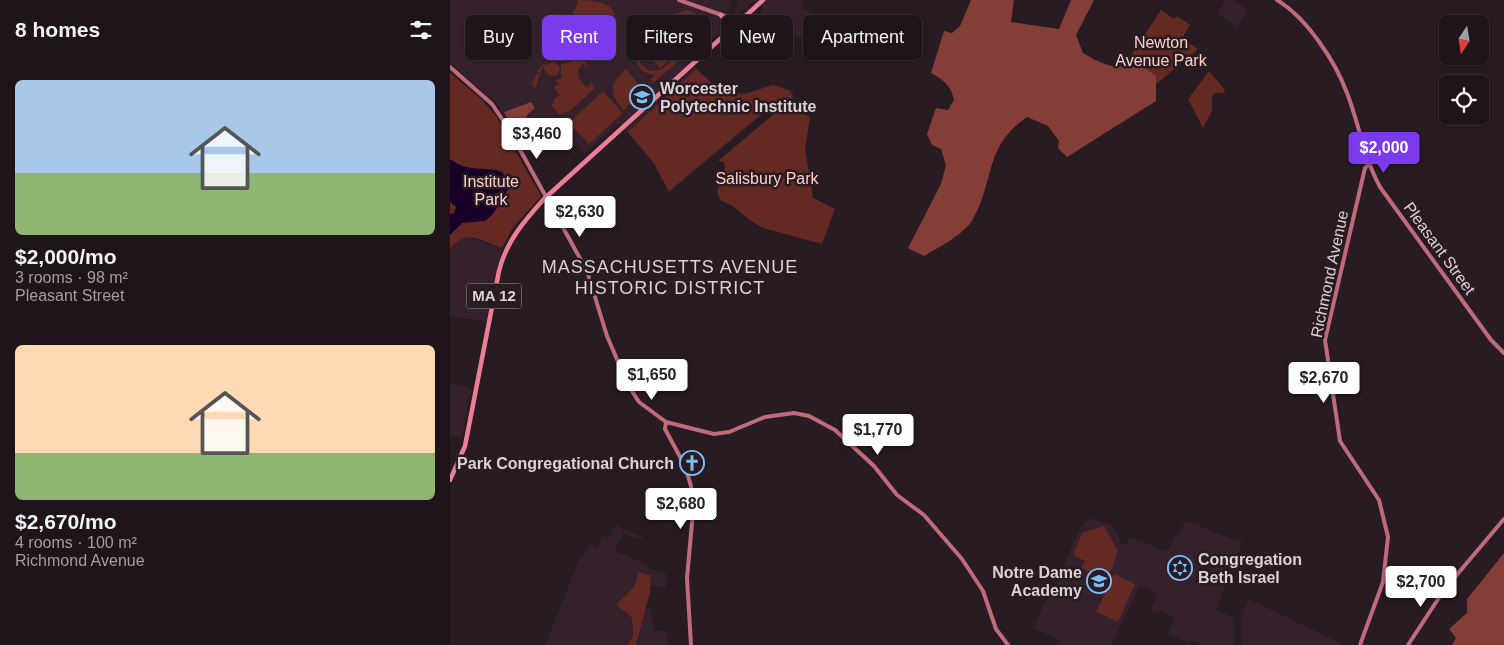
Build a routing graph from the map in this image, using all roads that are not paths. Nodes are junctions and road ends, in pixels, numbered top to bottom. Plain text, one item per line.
1 (679, 0) edge
2 (763, 0) edge
3 (1277, 0) edge
4 (720, 15) edge
5 (746, 15) edge
6 (721, 39) edge
7 (450, 67) edge
8 (1370, 163) junction
9 (546, 197) junction
10 (1504, 353) edge
11 (666, 422) junction
12 (450, 480) edge
13 (1504, 519) edge
14 (691, 645) edge
15 (1008, 645) edge
16 (1360, 645) edge
17 (1408, 645) edge

1 - 4 main road
2 - 5 main road, MA 12
3 - 8 main road, Pleasant Street
6 - 9 main road, MA 12
7 - 9 main road
8 - 10 main road, Pleasant Street
8 - 16 main road, Richmond Avenue
9 - 11 main road
9 - 12 main road, MA 12
11 - 14 main road
11 - 15 main road
13 - 17 main road

